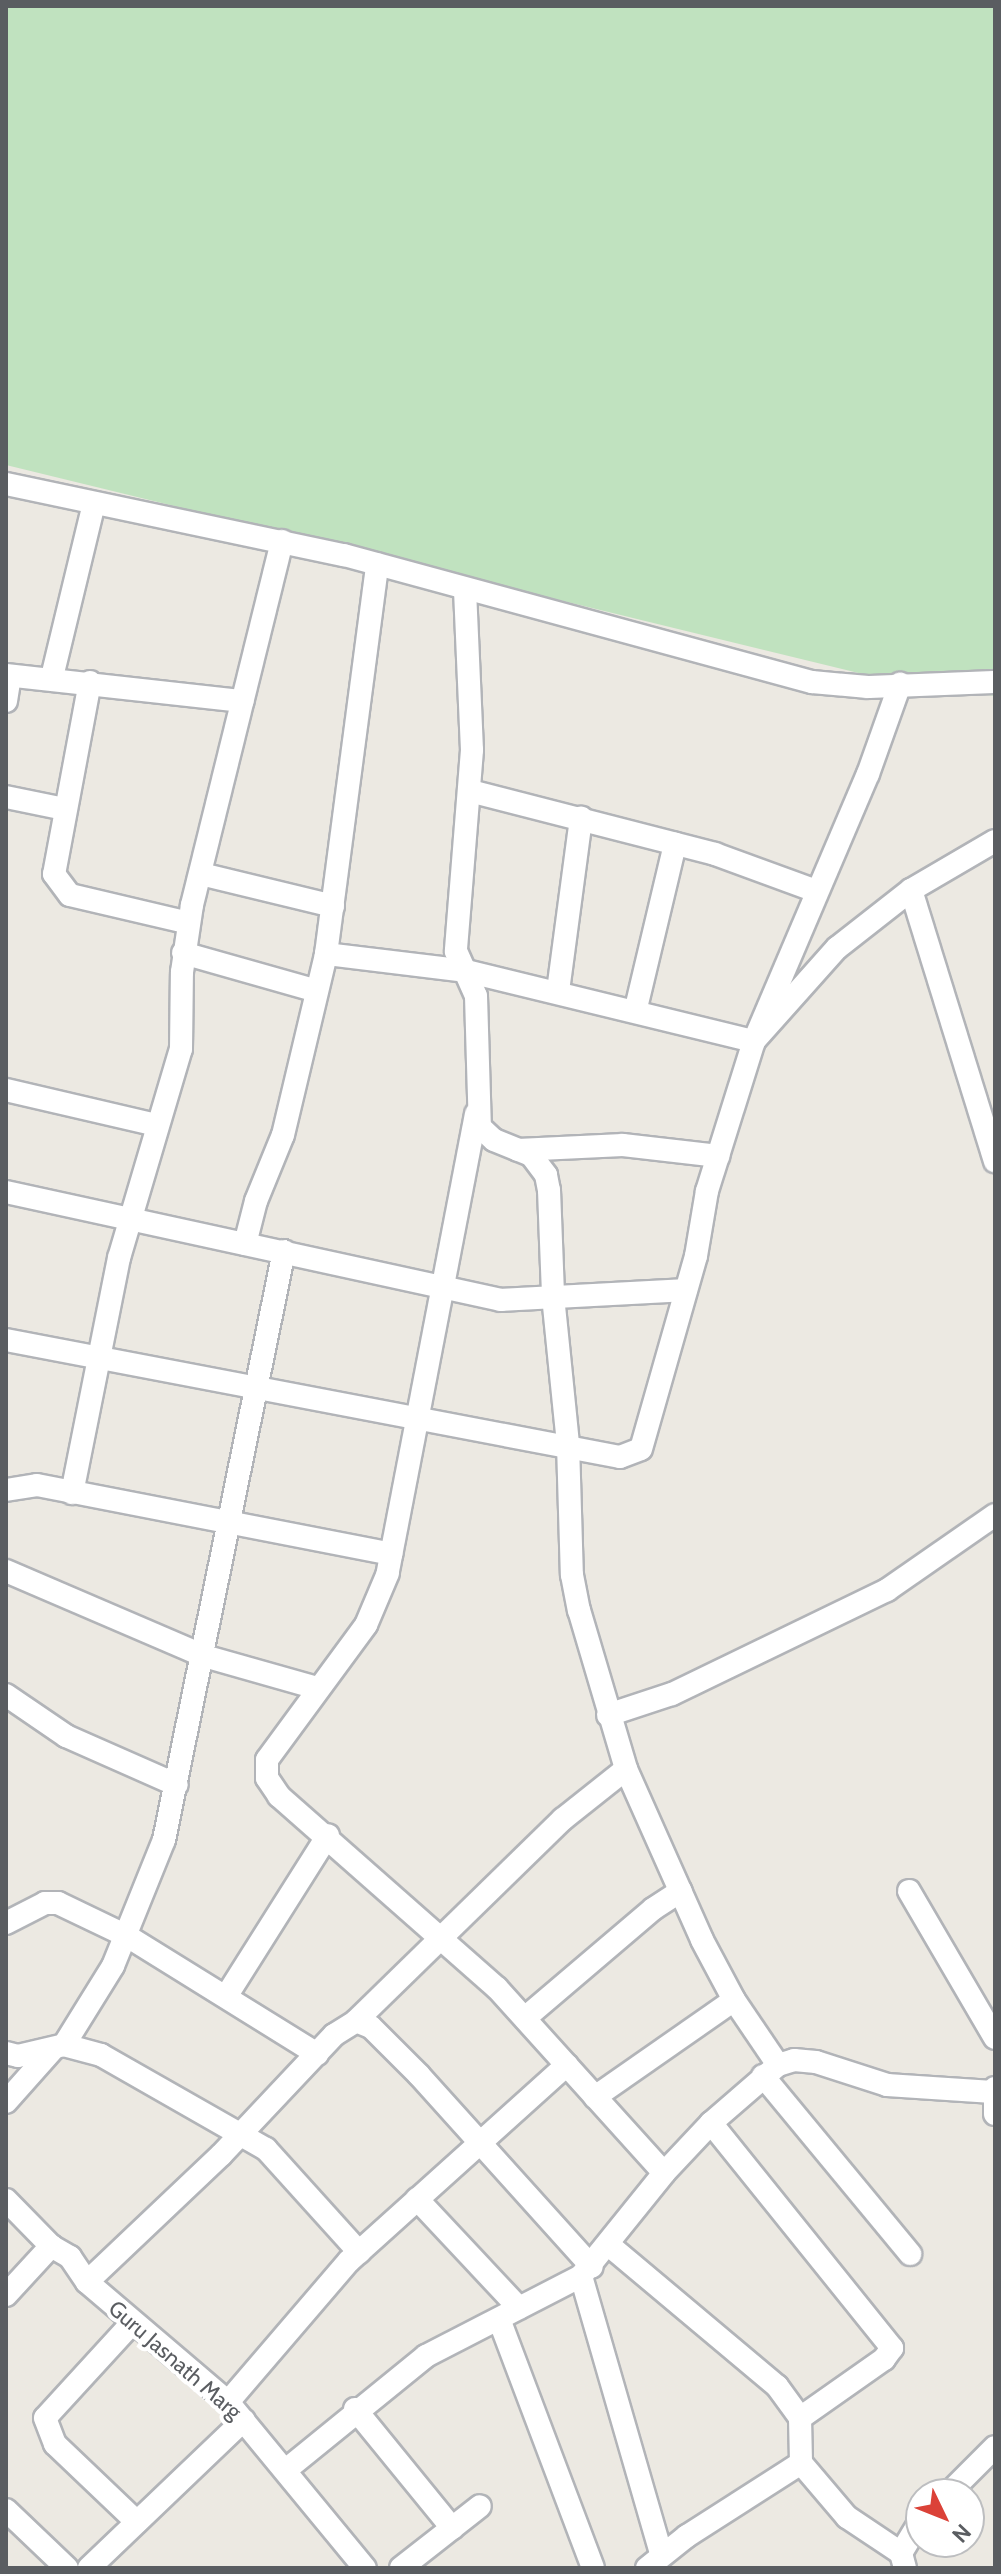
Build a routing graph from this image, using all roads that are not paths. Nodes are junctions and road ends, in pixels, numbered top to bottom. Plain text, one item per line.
1 (6, 484) edge
2 (94, 503) junction
3 (282, 541) junction
4 (377, 564) junction
5 (465, 590) junction
6 (8, 676) edge
7 (52, 677) junction
8 (90, 682) junction
9 (995, 682) edge
10 (900, 684) junction
11 (6, 701) edge
12 (243, 701) junction
13 (470, 791) junction
14 (6, 797) edge
15 (65, 809) junction
16 (581, 818) junction
17 (995, 841) edge
18 (675, 844) junction
19 (201, 874) junction
20 (911, 890) junction
21 (816, 891) junction
22 (333, 906) junction
23 (189, 923) junction
24 (183, 953) junction
25 (326, 954) junction
26 (466, 971) junction
27 (317, 991) junction
28 (558, 991) junction
29 (636, 1008) junction
30 (754, 1041) junction
31 (6, 1090) edge
32 (987, 1110) edge
33 (476, 1114) junction
34 (156, 1125) junction
35 (518, 1150) junction
36 (718, 1156) junction
37 (995, 1161) edge
38 (6, 1192) edge
39 (129, 1222) junction
40 (245, 1244) junction
41 (284, 1251) junction
42 (447, 1284) junction
43 (686, 1290) junction
44 (553, 1296) junction
45 (6, 1340) edge
46 (102, 1358) junction
47 (259, 1388) junction
48 (418, 1416) junction
49 (568, 1444) junction
50 (6, 1490) edge
51 (72, 1493) junction
52 (995, 1515) edge
53 (230, 1525) junction
54 (391, 1554) junction
55 (6, 1571) edge
56 (204, 1656) junction
57 (317, 1688) junction
58 (7, 1698) edge
59 (608, 1715) junction
60 (626, 1769) junction
61 (177, 1785) junction
62 (328, 1835) junction
63 (681, 1891) junction
64 (909, 1891) dead end
65 (6, 1923) edge
66 (440, 1935) junction
67 (127, 1936) junction
68 (227, 1995) junction
69 (734, 2000) junction
70 (525, 2018) junction
71 (356, 2021) junction
72 (995, 2038) edge
73 (59, 2046) junction
74 (6, 2053) edge
75 (317, 2054) junction
76 (567, 2065) junction
77 (771, 2071) junction
78 (595, 2097) junction
79 (994, 2098) edge
80 (6, 2102) edge
81 (711, 2123) junction
82 (240, 2134) junction
83 (479, 2143) junction
84 (664, 2173) junction
85 (417, 2199) junction
86 (6, 2200) edge
87 (51, 2246) junction
88 (610, 2246) junction
89 (359, 2252) junction
90 (910, 2254) dead end
91 (586, 2272) junction
92 (87, 2282) junction
93 (6, 2295) edge
94 (509, 2314) junction
95 (133, 2322) junction
96 (228, 2402) junction
97 (355, 2409) junction
98 (800, 2418) junction
99 (244, 2420) junction
100 (995, 2447) edge
101 (801, 2463) junction
102 (287, 2469) junction
103 (964, 2478) edge
104 (480, 2506) dead end
105 (6, 2510) edge
106 (137, 2522) junction
107 (452, 2528) junction
108 (903, 2560) edge
109 (654, 2561) edge
110 (67, 2568) edge
111 (89, 2568) edge
112 (365, 2568) edge
113 (401, 2568) edge
114 (593, 2568) edge

1 - 2 street
2 - 3 street
2 - 7 street
3 - 4 street
3 - 12 street
4 - 5 street
4 - 22 street
5 - 10 street
5 - 13 street
6 - 7 street
6 - 11 street
7 - 8 street
8 - 12 street
8 - 15 street
9 - 10 street
10 - 21 street
12 - 19 street
13 - 16 street
13 - 26 street
14 - 15 street
15 - 23 street
16 - 18 street
16 - 28 street
17 - 20 street
18 - 21 street
18 - 29 street
19 - 22 street
19 - 23 street
20 - 30 street
20 - 32 street
21 - 30 street
22 - 25 street
23 - 24 street
24 - 27 street
24 - 34 street
25 - 26 street
25 - 27 street
26 - 28 street
26 - 33 street
27 - 40 street
28 - 29 street
29 - 30 street
30 - 36 street
31 - 34 street
32 - 37 street
33 - 35 street
33 - 42 street
34 - 39 street
35 - 36 street
35 - 44 street
36 - 43 street
38 - 39 street
39 - 40 street
39 - 46 street
40 - 41 street
41 - 42 street
41 - 47 street
42 - 44 street
42 - 48 street
43 - 44 street
43 - 49 street
44 - 49 street
45 - 46 street
46 - 47 street
46 - 51 street
47 - 48 street
47 - 53 street
48 - 49 street
48 - 54 street
49 - 59 street
50 - 51 street
51 - 53 street
52 - 59 street
53 - 54 street
53 - 56 street
54 - 57 street
55 - 56 street
56 - 57 street
56 - 61 street
57 - 62 street
58 - 61 street
59 - 60 street
60 - 63 street
60 - 66 street
61 - 67 street
62 - 66 street
62 - 68 street
63 - 69 street
63 - 70 street
64 - 72 street
65 - 67 street
66 - 70 street
66 - 71 street
67 - 68 street
67 - 73 street
68 - 75 street
69 - 77 street
69 - 78 street
70 - 76 street
71 - 75 street
71 - 83 street
73 - 74 street
73 - 80 street
73 - 82 street
75 - 82 street
76 - 78 street
76 - 83 street
77 - 79 street
77 - 81 street
77 - 90 street
78 - 84 street
81 - 84 street
81 - 98 street
82 - 89 street
82 - 92 street
83 - 85 street
83 - 91 street
84 - 88 street
85 - 89 street
85 - 94 street
86 - 87 street, Guru Jasnath Marg
87 - 92 street, Guru Jasnath Marg
87 - 93 street
88 - 91 street
88 - 98 street
89 - 96 street
91 - 94 street
91 - 109 street
92 - 95 street, Guru Jasnath Marg
94 - 97 street
94 - 114 street
95 - 96 street, Guru Jasnath Marg
95 - 106 street
96 - 99 street, Guru Jasnath Marg
97 - 102 street
97 - 107 street
98 - 101 street
99 - 102 street, Guru Jasnath Marg
99 - 106 street
100 - 103 street
101 - 108 street
101 - 109 street
102 - 112 street, Guru Jasnath Marg
104 - 107 street
105 - 110 street
106 - 111 street
107 - 113 street

